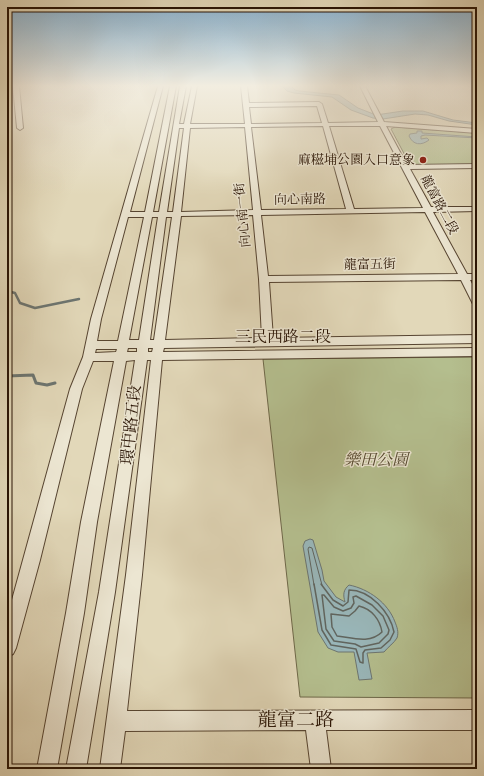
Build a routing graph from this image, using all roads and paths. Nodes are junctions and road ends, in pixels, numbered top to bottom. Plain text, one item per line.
1 (17, 122) edge
2 (151, 122) edge
3 (165, 122) edge
4 (182, 122) edge
5 (183, 122) edge
6 (375, 122) edge
7 (381, 122) edge
8 (383, 122) edge
9 (324, 124) junction
10 (248, 125) junction
11 (150, 126) junction
12 (164, 126) junction
13 (182, 126) junction
14 (20, 128) dead end
15 (477, 131) edge
16 (477, 166) edge
17 (405, 167) junction
18 (477, 209) edge
19 (428, 210) junction
20 (351, 211) junction
21 (257, 212) junction
22 (177, 213) junction
23 (163, 214) junction
24 (124, 215) junction
25 (147, 215) junction
26 (464, 277) junction
27 (477, 277) edge
28 (264, 279) junction
29 (477, 302) edge
30 (477, 339) edge
31 (268, 341) junction
32 (91, 344) junction
33 (122, 344) junction
34 (144, 344) junction
35 (158, 350) junction
36 (477, 352) edge
37 (141, 356) junction
38 (89, 357) junction
39 (120, 357) junction
40 (7, 648) edge
41 (477, 720) edge
42 (115, 721) junction
43 (315, 721) junction
44 (47, 769) edge
45 (76, 769) edge
46 (110, 769) edge
47 (321, 769) edge

1 - 14 street
2 - 11 street
3 - 12 street, 環中路五段
4 - 13 street, 環中路五段
5 - 13 street, 環中路五段
6 - 9 street
7 - 17 street, 龍富路二段
8 - 15 street
9 - 10 street
9 - 20 street
10 - 13 street
10 - 21 street, 向心南一街
11 - 12 street
11 - 24 street
12 - 13 street
12 - 25 street, 環中路五段
13 - 22 street, 環中路五段
13 - 23 street, 環中路五段
16 - 17 street
17 - 19 street, 龍富路二段
18 - 19 street, 向心南路
19 - 20 street, 向心南路
19 - 26 street, 龍富路二段
20 - 21 street, 向心南路
21 - 22 street, 向心南路
21 - 28 street, 向心南一街
22 - 23 street, 向心南路
22 - 35 street, 環中路五段
23 - 25 street, 向心南路
23 - 34 street, 環中路五段
24 - 25 street, 向心南路
24 - 32 street
25 - 33 street, 環中路五段
26 - 27 street, 龍富五街
26 - 28 street, 龍富五街
26 - 29 street, 龍富路二段
28 - 31 street, 向心南一街
30 - 31 street, 三民西路二段
31 - 35 street, 三民西路二段
32 - 33 street, 三民西路二段
32 - 38 street
33 - 34 street, 三民西路二段
33 - 39 street, 環中路五段
34 - 35 street, 三民西路二段
34 - 37 street, 環中路五段
35 - 36 street, 三民西路二段
35 - 37 street, 三民西路二段
35 - 42 street, 環中路五段
37 - 39 street, 三民西路二段
37 - 45 street, 環中路五段
38 - 39 street, 三民西路二段
38 - 40 street
39 - 44 street, 環中路五段
41 - 43 street, 龍富二路
42 - 43 street, 龍富二路
42 - 46 street, 環中路五段
43 - 47 street

